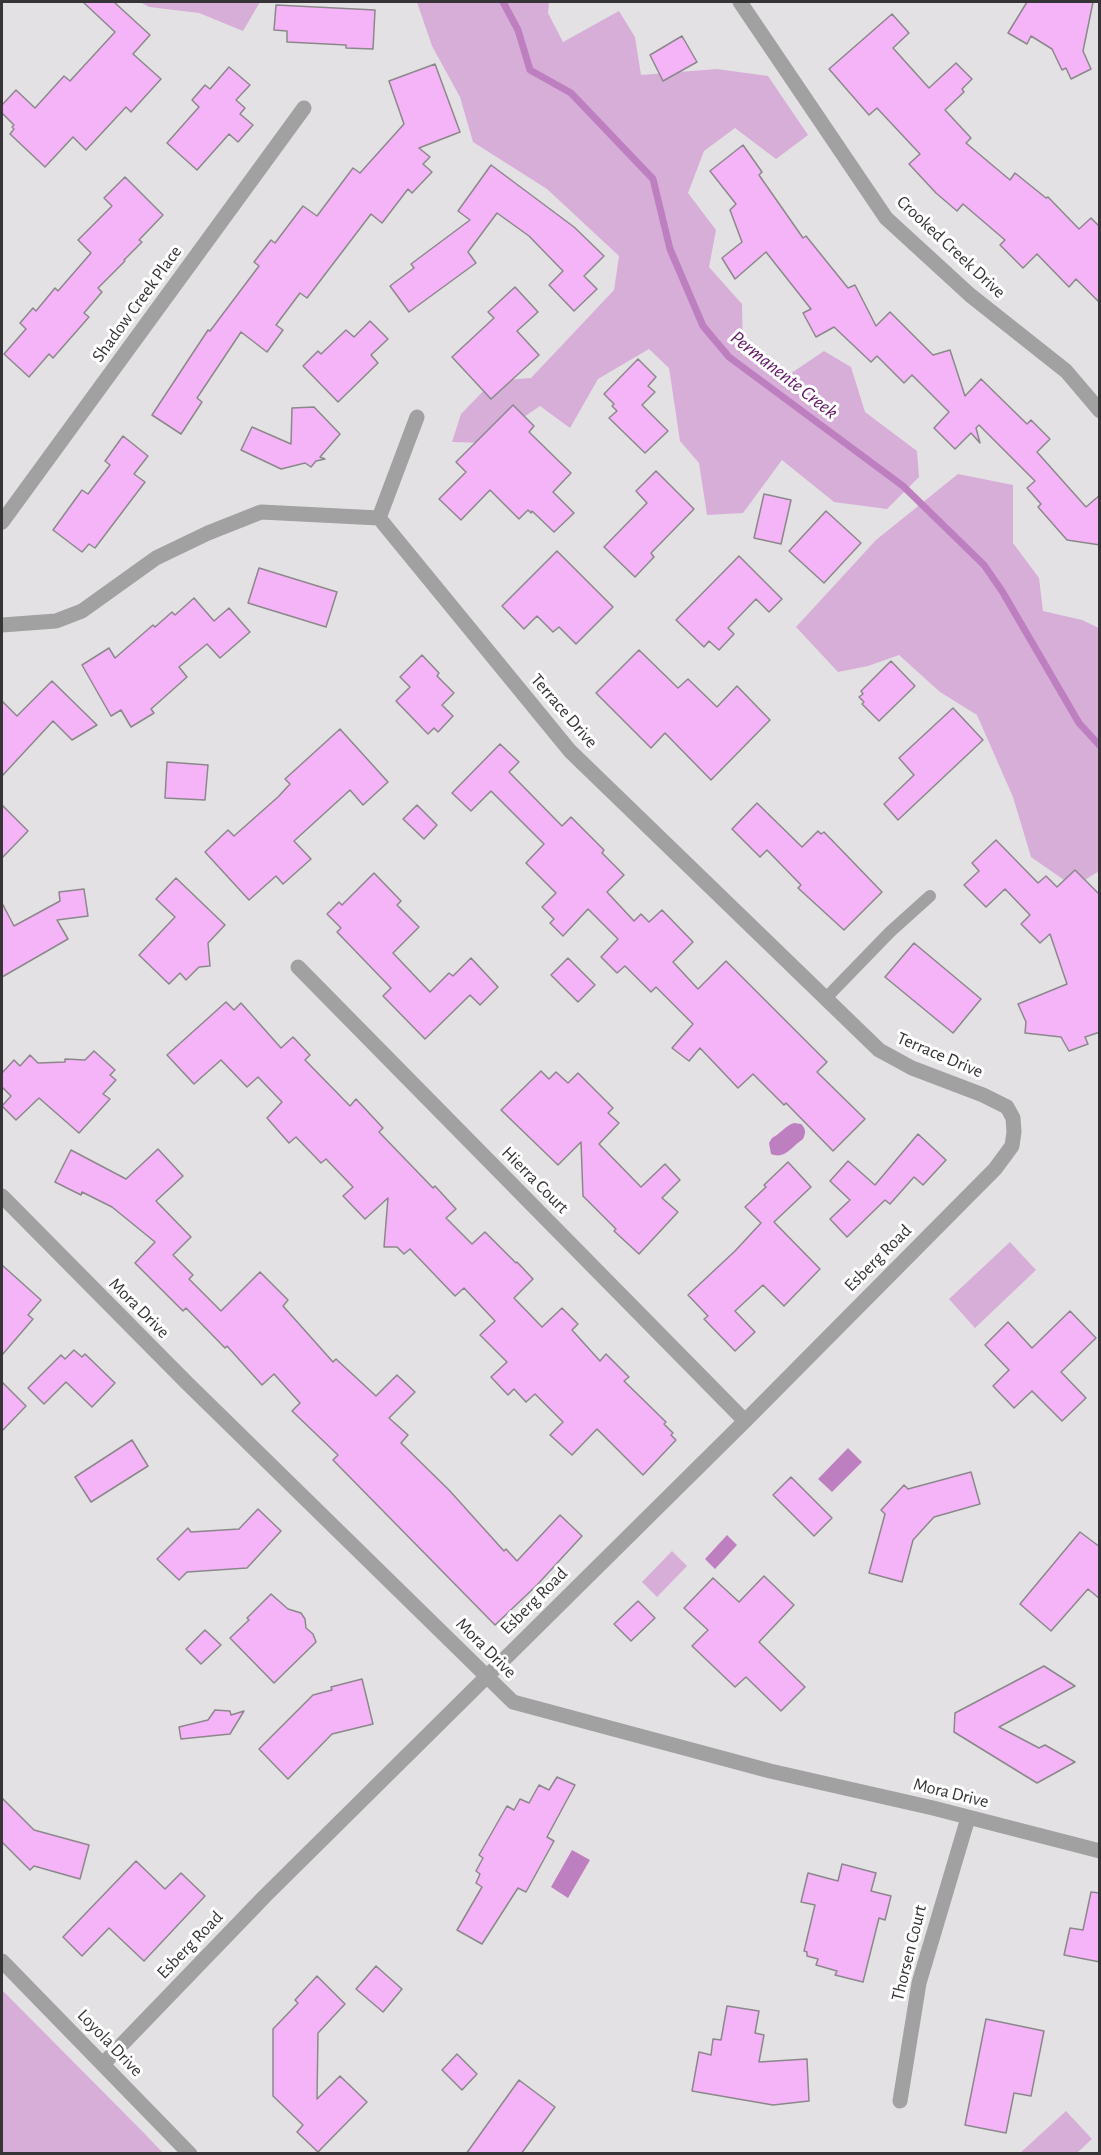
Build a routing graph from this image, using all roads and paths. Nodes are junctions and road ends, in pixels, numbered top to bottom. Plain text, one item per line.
1 (740, 2) edge
2 (304, 108) dead end
3 (1100, 411) edge
4 (417, 417) dead end
5 (379, 518) junction
6 (2, 522) edge
7 (2, 625) edge
8 (930, 896) dead end
9 (298, 967) dead end
10 (826, 998) junction
11 (995, 1168) joint
12 (2, 1196) edge
13 (745, 1421) junction
14 (486, 1676) junction
15 (968, 1818) junction
16 (1100, 1851) edge
17 (2, 1961) edge
18 (103, 2064) junction
19 (900, 2101) dead end
20 (190, 2154) edge

1 - 3 street, Crooked Creek Drive
2 - 6 street, Shadow Creek Place
4 - 5 street
5 - 7 street
5 - 10 street, Terrace Drive
8 - 10 lane
9 - 13 street, Hierra Court
10 - 11 street, Terrace Drive
11 - 13 street, Esberg Road
12 - 14 street, Mora Drive
13 - 14 street, Esberg Road
14 - 15 street, Mora Drive
14 - 18 street, Esberg Road
15 - 16 street, Mora Drive
15 - 19 street, Thorsen Court
17 - 18 street, Loyola Drive
18 - 20 street, Loyola Drive

